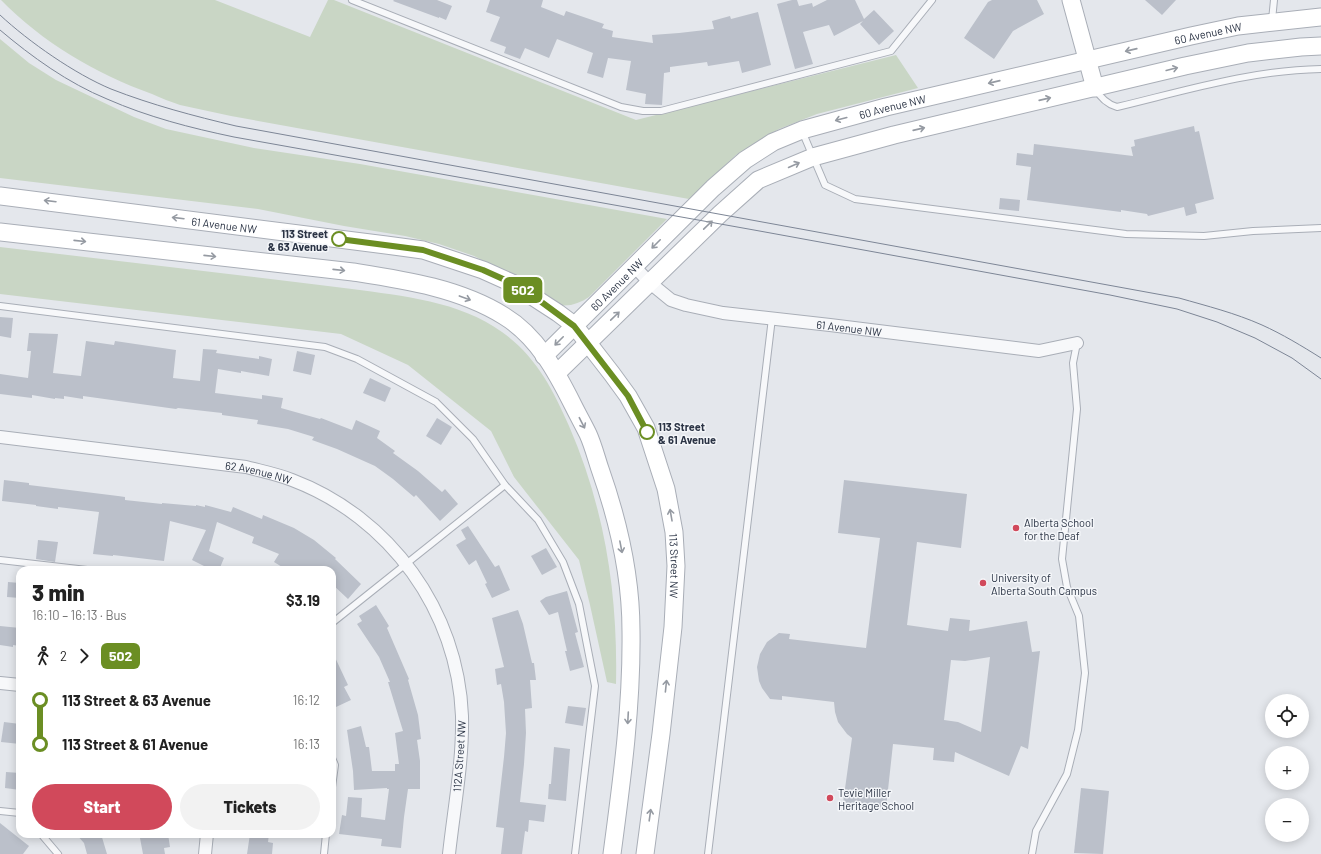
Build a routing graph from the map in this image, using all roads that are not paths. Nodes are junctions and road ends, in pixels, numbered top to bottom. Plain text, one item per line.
1 (352, 0) edge
2 (932, 0) edge
3 (1071, 0) edge
4 (1274, 0) edge
5 (1321, 18) edge
6 (1272, 22) junction
7 (1321, 46) edge
8 (1087, 60) junction
9 (1321, 69) edge
10 (1095, 88) junction
11 (802, 130) junction
12 (812, 157) junction
13 (0, 196) edge
14 (1321, 228) edge
15 (0, 232) edge
16 (634, 266) junction
17 (649, 282) junction
18 (0, 306) edge
19 (772, 318) junction
20 (574, 326) junction
21 (587, 343) junction
22 (1077, 343) joint
23 (544, 356) junction
24 (557, 373) junction
25 (0, 437) edge
26 (505, 486) junction
27 (0, 560) edge
28 (407, 565) junction
29 (52, 566) edge
30 (336, 620) edge
31 (447, 636) joint
32 (0, 683) edge
33 (16, 685) edge
34 (0, 810) edge
35 (16, 812) edge
36 (45, 838) edge
37 (207, 838) edge
38 (326, 838) edge
39 (58, 854) edge
40 (205, 854) edge
41 (324, 854) edge
42 (449, 854) edge
43 (575, 854) edge
44 (612, 854) edge
45 (645, 854) edge
46 (708, 854) edge
47 (1032, 854) edge

1 - 2 lane
3 - 8 main road
4 - 6 lane
5 - 6 main road, 60 Avenue NW
6 -> 8 main road, 60 Avenue NW
10 -> 7 main road, 60 Avenue NW
8 - 10 main road
8 -> 11 main road, 60 Avenue NW
9 - 10 lane
12 -> 10 main road, 60 Avenue NW
11 - 12 lane
11 -> 16 main road, 60 Avenue NW
12 - 14 lane
17 -> 12 main road, 60 Avenue NW
20 -> 13 main road, 61 Avenue NW
15 -> 23 main road
16 - 17 street, 61 Avenue NW
16 - 20 main road, 60 Avenue NW
17 - 19 street, 61 Avenue NW
21 -> 17 main road, 60 Avenue NW
18 - 26 lane
19 - 22 street, 61 Avenue NW
19 - 46 lane
20 - 21 main road, 113 Street NW
20 -> 23 main road, 60 Avenue NW
21 - 24 main road, 60 Avenue NW
45 -> 21 main road, 113 Street NW
22 - 47 lane
23 - 24 main road
24 -> 44 main road
25 - 28 street, 62 Avenue NW
26 - 28 lane
26 - 43 lane
27 - 29 lane
28 - 30 lane
28 - 31 street, 62 Avenue NW
31 - 42 street, 112A Street NW
32 - 33 street
34 - 35 lane
36 - 39 lane
37 - 40 street
38 - 41 lane

